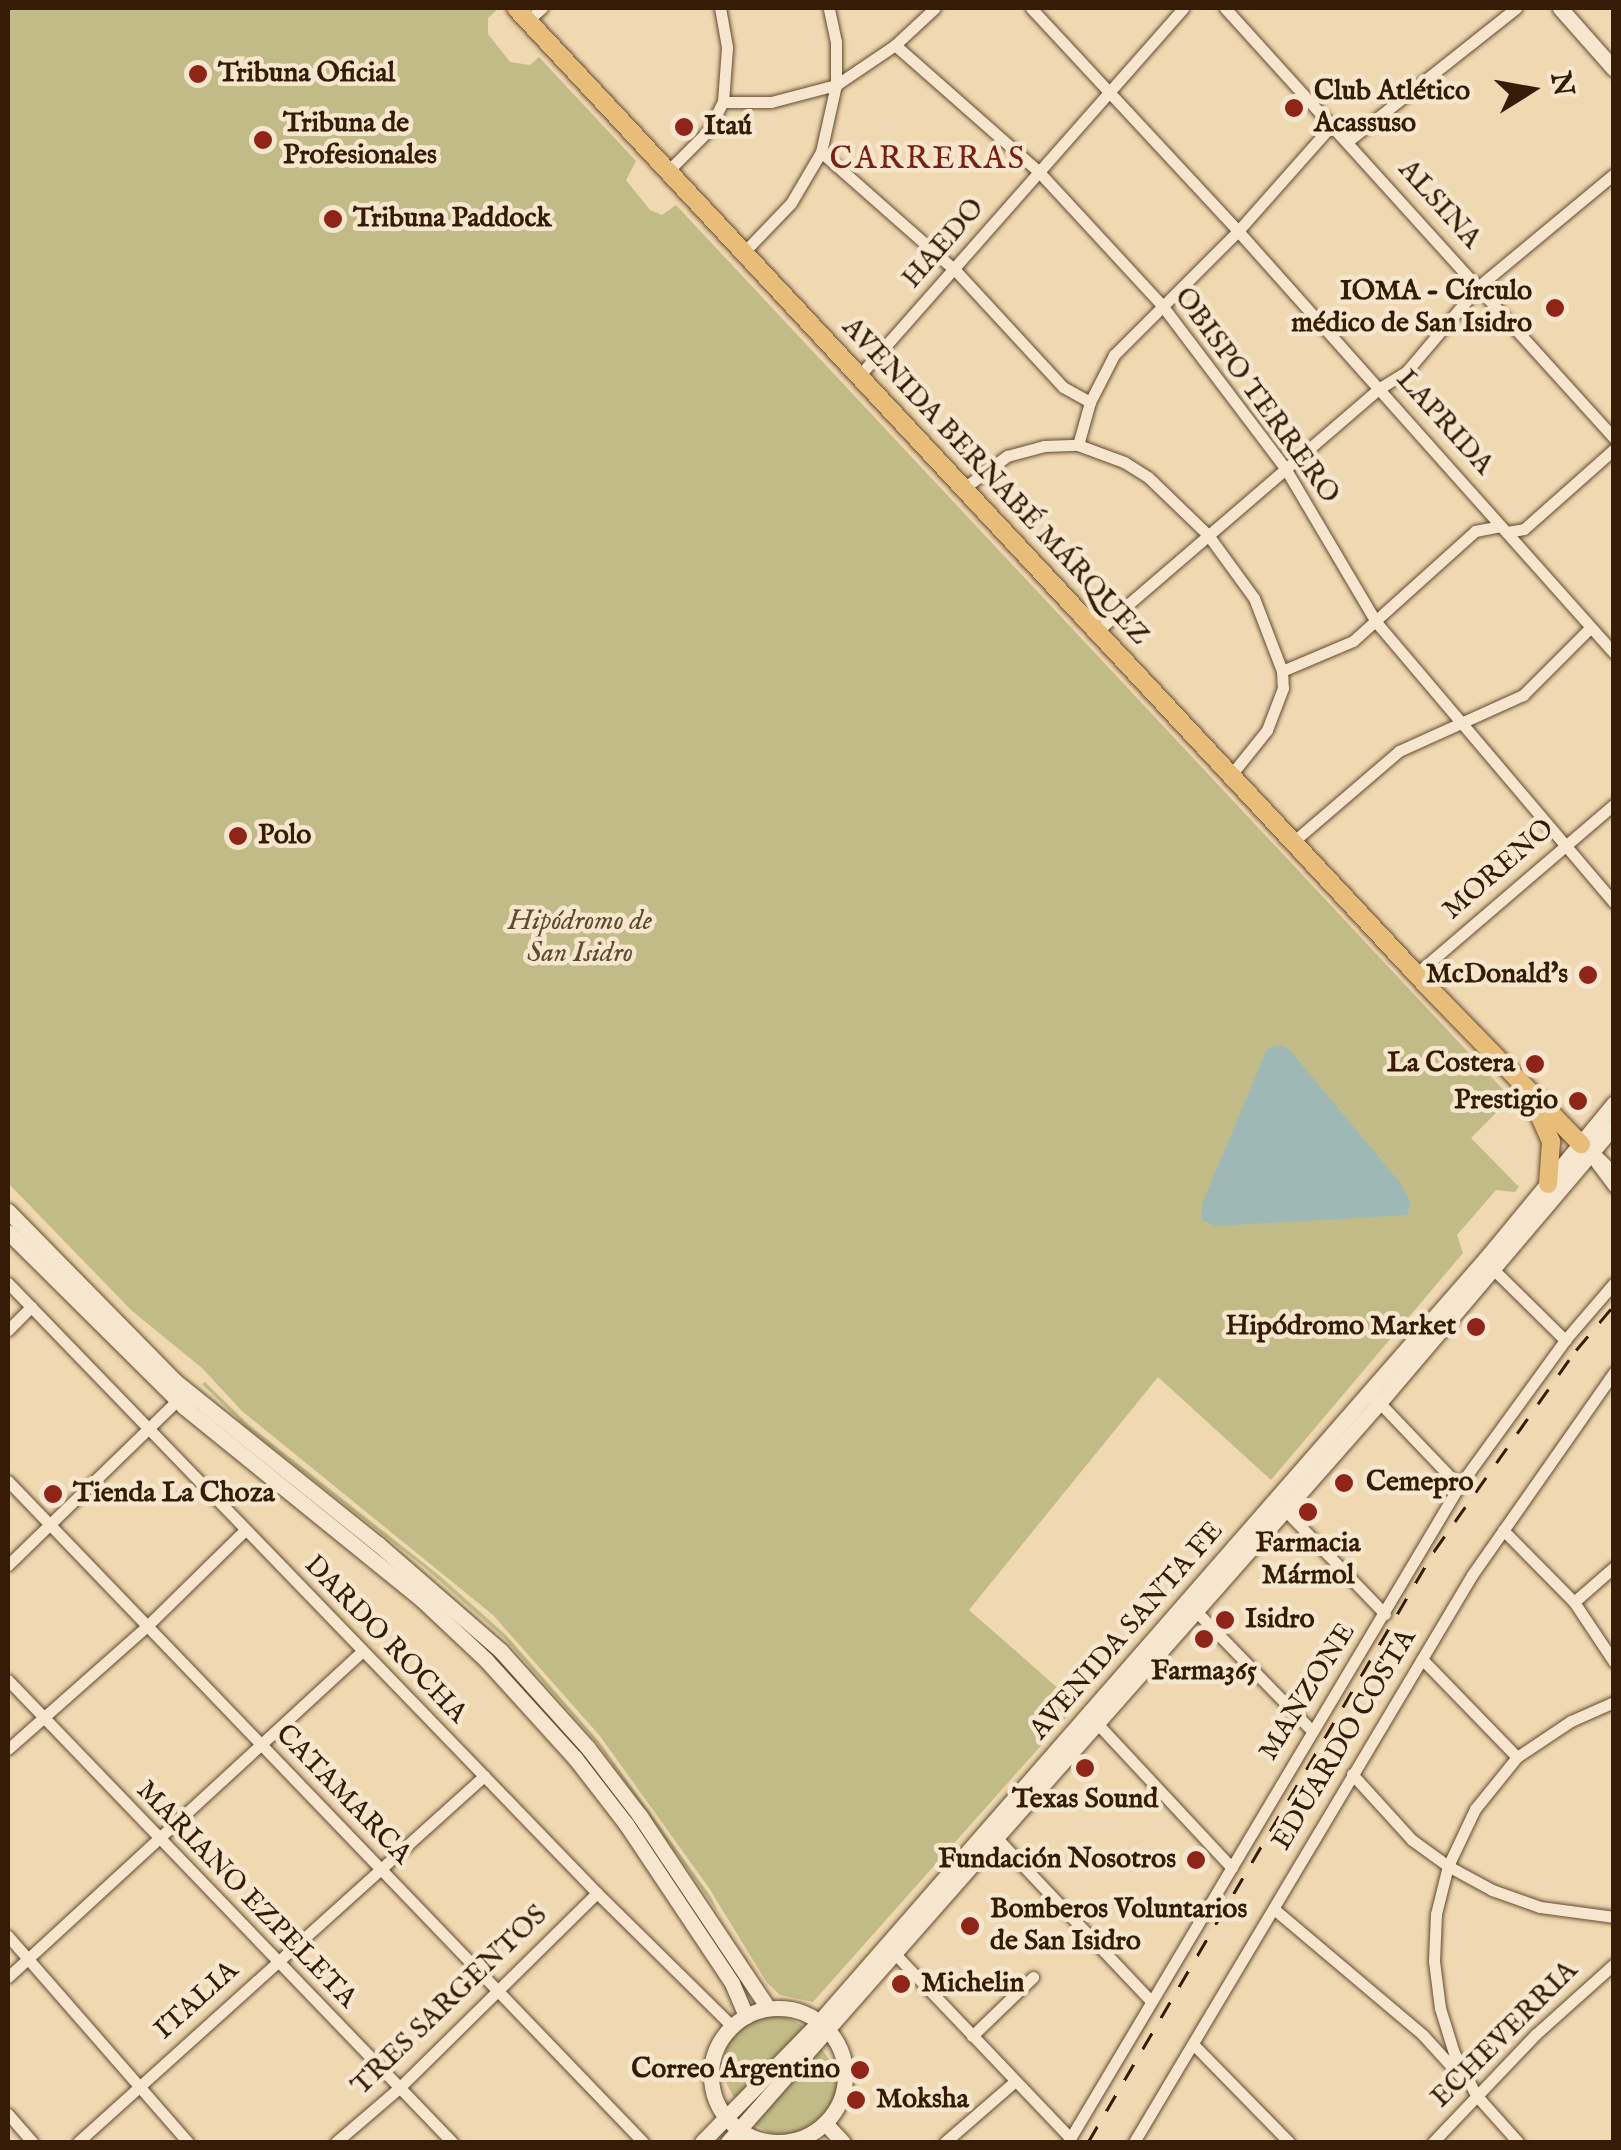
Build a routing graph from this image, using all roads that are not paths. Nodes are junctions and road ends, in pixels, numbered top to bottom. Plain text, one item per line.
1 (720, 8) edge
2 (829, 8) edge
3 (935, 8) edge
4 (1031, 8) edge
5 (1183, 8) edge
6 (1225, 8) edge
7 (1516, 8) edge
8 (1560, 8) edge
9 (528, 12) edge
10 (895, 46) junction
11 (1614, 69) edge
12 (836, 85) junction
13 (1110, 93) junction
14 (723, 102) junction
15 (1331, 126) junction
16 (1347, 142) junction
17 (821, 152) junction
18 (668, 171) junction
19 (1039, 172) junction
20 (1614, 174) edge
21 (1238, 231) junction
22 (744, 251) junction
23 (956, 270) junction
24 (1479, 286) junction
25 (1161, 304) junction
26 (860, 376) junction
27 (1380, 388) junction
28 (1090, 402) junction
29 (1614, 438) edge
30 (1078, 445) junction
31 (1614, 450) edge
32 (1285, 468) junction
33 (964, 488) junction
34 (1504, 529) junction
35 (1208, 536) junction
36 (1376, 622) junction
37 (1590, 628) junction
38 (1096, 632) junction
39 (1614, 653) edge
40 (1282, 672) junction
41 (1460, 722) junction
42 (1231, 775) junction
43 (1614, 804) edge
44 (1294, 841) junction
45 (1565, 847) junction
46 (1614, 902) edge
47 (1416, 974) junction
48 (1434, 993) junction
49 (1614, 1103) edge
50 (1536, 1110) junction
51 (1614, 1126) edge
52 (1587, 1149) junction
53 (1614, 1175) edge
54 (1548, 1184) junction
55 (1614, 1187) edge
56 (8, 1211) edge
57 (8, 1232) edge
58 (1494, 1270) junction
59 (1614, 1282) edge
60 (8, 1283) edge
61 (31, 1307) junction
62 (8, 1330) edge
63 (1565, 1340) junction
64 (1614, 1372) edge
65 (1609, 1389) edge
66 (182, 1396) junction
67 (1374, 1397) junction
68 (147, 1427) junction
69 (8, 1480) edge
70 (1459, 1486) junction
71 (1280, 1505) junction
72 (49, 1524) junction
73 (1503, 1530) junction
74 (244, 1531) junction
75 (8, 1565) edge
76 (1614, 1568) edge
77 (1574, 1602) junction
78 (1191, 1606) junction
79 (1385, 1614) junction
80 (147, 1626) junction
81 (362, 1652) junction
82 (1422, 1659) junction
83 (1614, 1662) edge
84 (8, 1680) edge
85 (1614, 1702) edge
86 (42, 1719) junction
87 (1093, 1719) junction
88 (1312, 1731) junction
89 (260, 1745) junction
90 (8, 1750) edge
91 (1517, 1758) junction
92 (1352, 1774) junction
93 (484, 1776) junction
94 (992, 1834) junction
95 (157, 1840) junction
96 (1448, 1866) junction
97 (1232, 1868) junction
98 (380, 1870) junction
99 (597, 1893) junction
100 (939, 1895) junction
101 (1274, 1909) junction
102 (1614, 1917) edge
103 (8, 1936) edge
104 (896, 1955) junction
105 (28, 1958) junction
106 (276, 1964) junction
107 (1614, 1964) edge
108 (8, 1977) edge
109 (1034, 1977) dead end
110 (497, 1992) junction
111 (1151, 2001) junction
112 (768, 2008) junction
113 (746, 2016) junction
114 (732, 2026) junction
115 (824, 2027) junction
116 (972, 2036) junction
117 (1193, 2044) junction
118 (1014, 2082) junction
119 (139, 2088) junction
120 (399, 2088) junction
121 (1476, 2095) junction
122 (8, 2114) edge
123 (825, 2123) junction
124 (734, 2125) junction
125 (1505, 2136) edge
126 (1069, 2140) edge
127 (32, 2142) edge
128 (78, 2142) edge
129 (188, 2142) edge
130 (336, 2142) edge
131 (452, 2142) edge
132 (643, 2142) edge
133 (702, 2142) edge
134 (728, 2142) edge
135 (843, 2142) edge
136 (946, 2142) edge
137 (1134, 2142) edge
138 (1289, 2142) edge
139 (1433, 2142) edge
140 (1518, 2142) edge

1 - 14 street
2 - 12 street
3 - 10 street
4 - 13 street, LAPRIDA
5 - 13 street, HAEDO
6 - 15 street, ALSINA
7 - 16 street
8 - 11 main road
9 - 18 main road, AVENIDA BERNABÉ MÁRQUEZ
10 - 12 street
10 - 19 street, OBISPO TERRERO
12 - 14 street
12 - 17 street
13 - 19 street, HAEDO
13 - 21 street, LAPRIDA
14 - 18 street
15 - 16 street, ALSINA
15 - 21 street
16 - 24 street, ALSINA
17 - 22 street
17 - 23 street
18 - 22 main road, AVENIDA BERNABÉ MÁRQUEZ
19 - 23 street, HAEDO
19 - 25 street, OBISPO TERRERO
20 - 24 street
21 - 25 street
21 - 27 street, LAPRIDA
22 - 26 main road, AVENIDA BERNABÉ MÁRQUEZ
23 - 26 street, HAEDO
23 - 28 street
24 - 27 street
24 - 29 street, ALSINA
25 - 28 street
25 - 32 street, OBISPO TERRERO
26 - 33 main road, AVENIDA BERNABÉ MÁRQUEZ
27 - 32 street
27 - 34 street, LAPRIDA
28 - 30 street
30 - 33 street
30 - 35 street
31 - 34 street
32 - 35 street
32 - 36 street, OBISPO TERRERO
33 - 38 main road, AVENIDA BERNABÉ MÁRQUEZ
34 - 36 street
34 - 37 street, LAPRIDA
35 - 38 street
35 - 40 street
36 - 40 street
36 - 41 street, OBISPO TERRERO
37 - 39 street, LAPRIDA
37 - 41 street
38 - 42 main road, AVENIDA BERNABÉ MÁRQUEZ
40 - 42 street
41 - 44 street
41 - 45 street, OBISPO TERRERO
42 - 44 main road, AVENIDA BERNABÉ MÁRQUEZ
43 - 45 street, MORENO
44 - 47 main road, AVENIDA BERNABÉ MÁRQUEZ
45 - 46 street, OBISPO TERRERO
45 - 47 street, MORENO
47 - 48 main road, AVENIDA BERNABÉ MÁRQUEZ
48 - 50 main road, AVENIDA BERNABÉ MÁRQUEZ
48 - 52 main road, AVENIDA BERNABÉ MÁRQUEZ
49 - 52 main road
50 - 52 main road, AVENIDA BERNABÉ MÁRQUEZ
50 - 54 main road
51 - 52 main road
52 - 53 main road
52 - 54 main road, AVENIDA SANTA FE
52 - 55 street
52 - 58 main road, AVENIDA SANTA FE
54 - 67 main road, AVENIDA SANTA FE
56 - 66 main road
57 - 66 main road
58 - 63 street
58 - 67 main road, AVENIDA SANTA FE
59 - 63 street, MANZONE
60 - 61 street, DARDO ROCHA
61 - 62 street
61 - 68 street, DARDO ROCHA
63 - 70 street, MANZONE
64 - 65 street, EDUARDO COSTA
65 - 73 street, EDUARDO COSTA
66 - 68 street
66 - 112 main road
66 - 113 main road
67 - 70 street
67 - 71 main road, AVENIDA SANTA FE
68 - 72 street
68 - 74 street, DARDO ROCHA
69 - 72 street, CATAMARCA
70 - 79 street, MANZONE
71 - 78 main road, AVENIDA SANTA FE
71 - 79 street
72 - 75 street
72 - 80 street, CATAMARCA
73 - 77 street
73 - 82 street, EDUARDO COSTA
74 - 80 street
74 - 81 street, DARDO ROCHA
76 - 77 street
77 - 83 street
78 - 87 main road, AVENIDA SANTA FE
78 - 88 street
79 - 88 street, MANZONE
80 - 86 street
80 - 89 street, CATAMARCA
81 - 89 street
81 - 93 street, DARDO ROCHA
82 - 91 street
82 - 92 street, EDUARDO COSTA
84 - 86 street, MARIANO EZPELETA
85 - 91 street
86 - 90 street
86 - 95 street, MARIANO EZPELETA
87 - 94 main road, AVENIDA SANTA FE
87 - 97 street
88 - 97 street, MANZONE
89 - 95 street
89 - 98 street, CATAMARCA
91 - 96 street
92 - 96 street
92 - 101 street, EDUARDO COSTA
93 - 98 street, ITALIA
93 - 99 street, DARDO ROCHA
94 - 100 main road, AVENIDA SANTA FE
94 - 111 street
95 - 105 street
95 - 106 street, MARIANO EZPELETA
96 - 102 street
96 - 121 street
97 - 111 street, MANZONE
98 - 106 street, ITALIA
98 - 110 street, CATAMARCA
99 - 110 street, TRES SARGENTOS
99 - 114 street, DARDO ROCHA
100 - 104 main road, AVENIDA SANTA FE
100 - 115 main road, AVENIDA SANTA FE
101 - 117 street, EDUARDO COSTA
101 - 121 street
103 - 105 street
104 - 115 main road, AVENIDA SANTA FE
104 - 116 street
105 - 108 street
105 - 119 street
106 - 119 street, ITALIA
106 - 120 street, MARIANO EZPELETA
107 - 121 street, ECHEVERRIA
109 - 116 street
110 - 120 street, TRES SARGENTOS
110 - 132 street, CATAMARCA
111 - 126 street, MANZONE
112 - 113 main road
112 - 115 main road
113 - 114 main road
114 - 124 main road
115 - 123 main road
115 - 124 main road, AVENIDA SANTA FE
116 - 118 street
117 - 137 street, EDUARDO COSTA
117 - 138 street
118 - 126 street
118 - 136 street
119 - 128 street, ITALIA
119 - 129 street
120 - 130 street, TRES SARGENTOS
120 - 131 street, MARIANO EZPELETA
121 - 125 street
121 - 139 street, ECHEVERRIA
122 - 127 street
123 - 124 main road
123 - 135 main road
124 - 133 main road, AVENIDA SANTA FE
124 - 134 main road, AVENIDA SANTA FE
125 - 140 street

